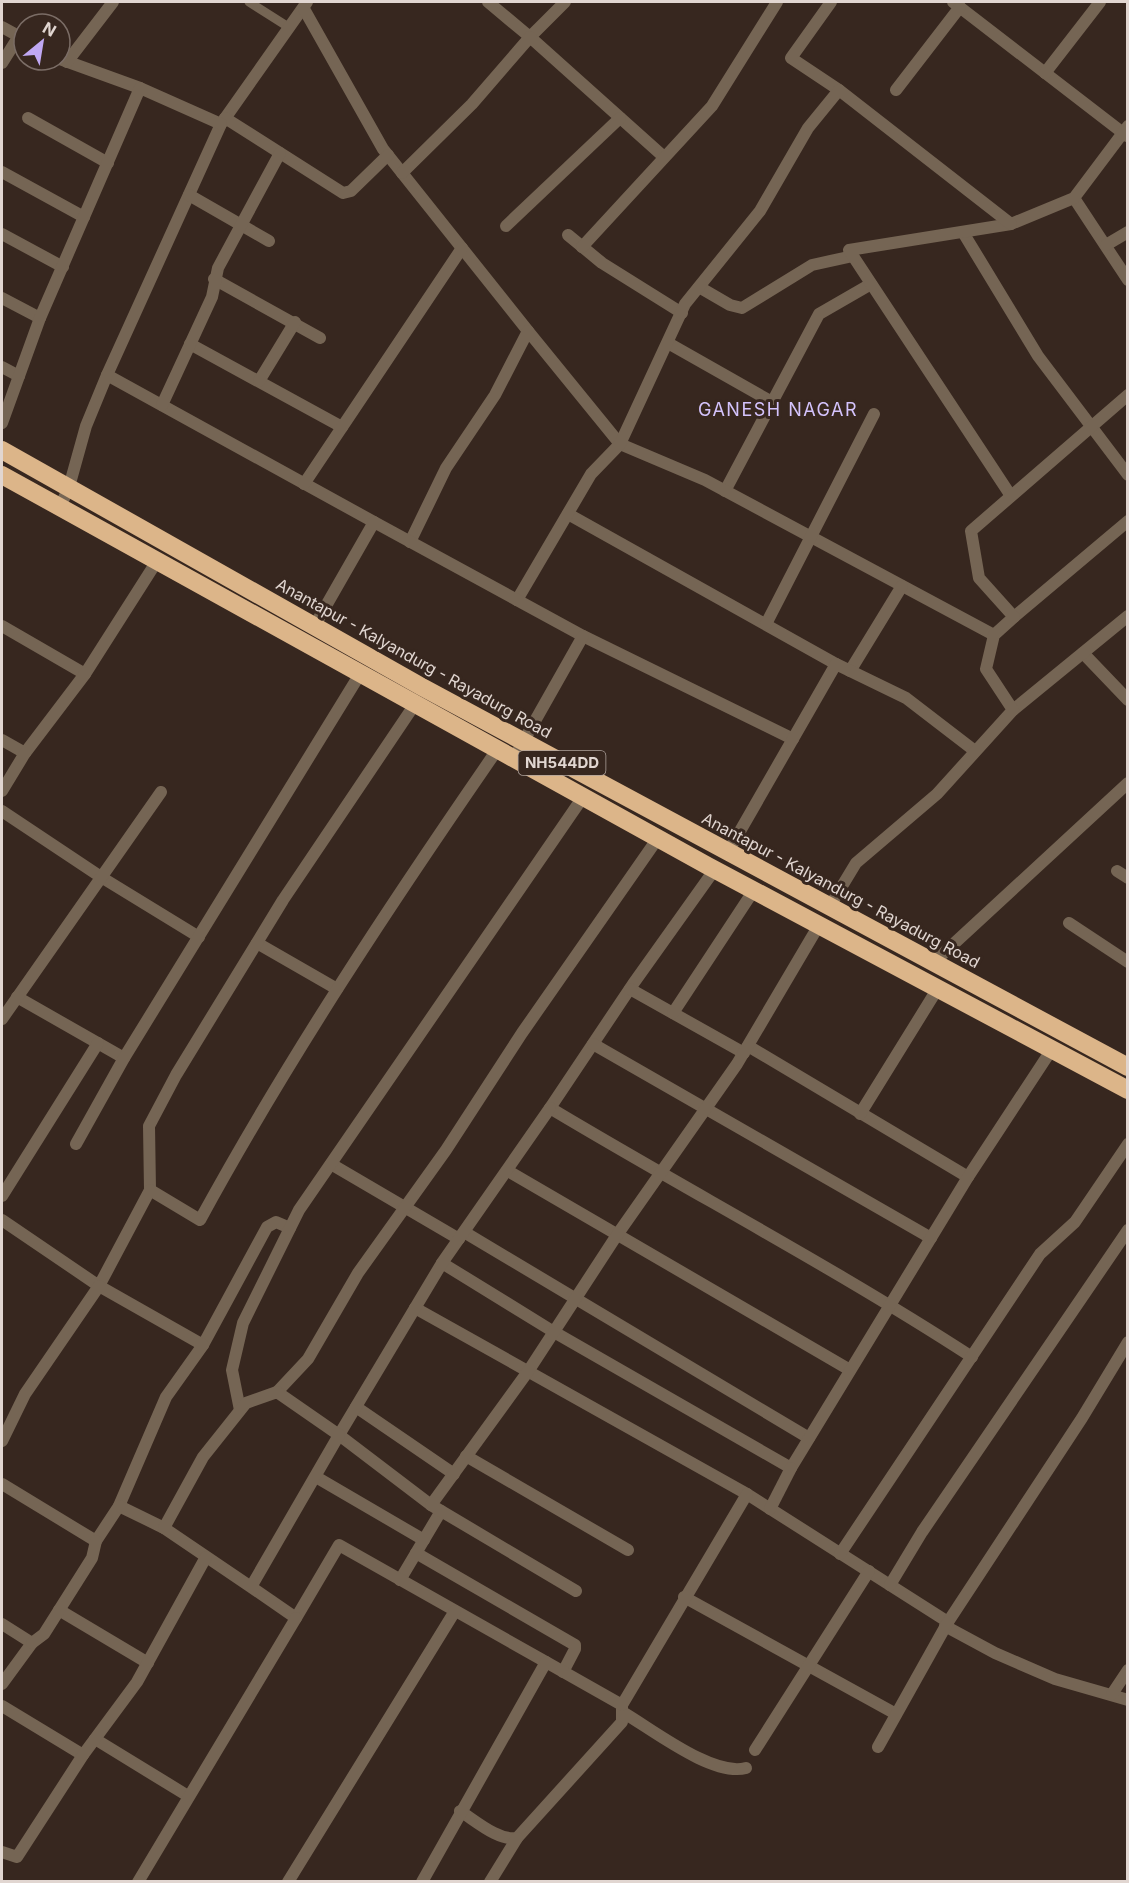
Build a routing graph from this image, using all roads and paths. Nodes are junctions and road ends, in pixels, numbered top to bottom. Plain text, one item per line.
1 (113, 2) edge
2 (249, 2) edge
3 (488, 2) edge
4 (565, 2) edge
5 (777, 2) edge
6 (831, 2) edge
7 (1100, 2) edge
8 (956, 4) edge
9 (305, 5) edge
10 (290, 28) junction
11 (530, 37) junction
12 (12, 50) edge
13 (72, 51) edge
14 (2, 63) edge
15 (72, 64) edge
16 (1045, 73) junction
17 (140, 88) junction
18 (839, 90) junction
19 (896, 90) dead end
20 (28, 118) dead end
21 (620, 118) junction
22 (223, 121) junction
23 (1126, 132) edge
24 (280, 153) junction
25 (388, 155) junction
26 (664, 158) junction
27 (108, 163) junction
28 (2, 172) edge
29 (402, 173) junction
30 (189, 195) junction
31 (1074, 198) junction
32 (84, 217) junction
33 (240, 224) junction
34 (1011, 225) junction
35 (506, 226) dead end
36 (1128, 232) edge
37 (2, 234) edge
38 (964, 234) junction
39 (567, 235) dead end
40 (269, 241) dead end
41 (1106, 245) junction
42 (462, 248) junction
43 (582, 248) junction
44 (853, 256) junction
45 (63, 267) junction
46 (214, 279) junction
47 (1128, 280) edge
48 (871, 284) junction
49 (699, 287) junction
50 (2, 298) edge
51 (682, 313) junction
52 (40, 318) junction
53 (295, 322) junction
54 (528, 331) junction
55 (320, 338) dead end
56 (668, 343) junction
57 (190, 344) junction
58 (2, 367) edge
59 (107, 375) junction
60 (19, 376) junction
61 (259, 381) junction
62 (1128, 394) edge
63 (772, 402) junction
64 (162, 405) junction
65 (874, 414) dead end
66 (2, 423) edge
67 (342, 427) junction
68 (1091, 427) junction
69 (620, 444) junction
70 (2, 450) edge
71 (2, 475) edge
72 (1128, 475) edge
73 (304, 483) junction
74 (69, 487) junction
75 (724, 491) junction
76 (1011, 496) junction
77 (60, 507) junction
78 (568, 514) junction
79 (1128, 521) edge
80 (374, 522) junction
81 (811, 538) junction
82 (410, 542) junction
83 (157, 561) junction
84 (902, 586) junction
85 (517, 600) junction
86 (1128, 616) edge
87 (1014, 617) junction
88 (766, 624) junction
89 (2, 626) edge
90 (315, 626) junction
91 (994, 635) junction
92 (583, 636) junction
93 (1083, 653) junction
94 (836, 664) junction
95 (850, 671) junction
96 (86, 674) junction
97 (360, 674) junction
98 (1128, 700) edge
99 (415, 704) junction
100 (1013, 710) junction
101 (793, 739) junction
102 (2, 740) edge
103 (524, 742) junction
104 (497, 750) junction
105 (975, 751) junction
106 (25, 753) junction
107 (514, 759) junction
108 (1128, 783) edge
109 (2, 791) edge
110 (161, 792) dead end
111 (584, 797) junction
112 (2, 811) edge
113 (658, 838) junction
114 (728, 852) junction
115 (715, 869) junction
116 (101, 878) junction
117 (754, 890) junction
118 (830, 906) junction
119 (1069, 923) dead end
120 (819, 925) junction
121 (199, 937) junction
122 (257, 943) junction
123 (934, 962) junction
124 (1128, 962) edge
125 (938, 988) junction
126 (337, 989) junction
127 (630, 989) junction
128 (17, 996) junction
129 (674, 1013) junction
130 (2, 1019) edge
131 (98, 1043) junction
132 (593, 1044) junction
133 (746, 1049) junction
134 (1052, 1049) junction
135 (124, 1058) junction
136 (1128, 1067) edge
137 (1128, 1090) edge
138 (550, 1108) junction
139 (705, 1110) junction
140 (860, 1114) junction
141 (76, 1144) dead end
142 (1128, 1144) edge
143 (331, 1164) junction
144 (508, 1171) junction
145 (660, 1174) junction
146 (968, 1177) junction
147 (150, 1190) junction
148 (2, 1196) edge
149 (406, 1206) junction
150 (2, 1220) edge
151 (290, 1228) junction
152 (1128, 1230) edge
153 (461, 1235) junction
154 (617, 1235) junction
155 (930, 1238) junction
156 (442, 1263) junction
157 (99, 1286) junction
158 (576, 1298) junction
159 (890, 1304) junction
160 (415, 1308) junction
161 (554, 1332) junction
162 (1128, 1342) edge
163 (204, 1346) junction
164 (972, 1357) junction
165 (529, 1370) junction
166 (850, 1370) junction
167 (278, 1392) junction
168 (356, 1407) junction
169 (240, 1410) junction
170 (339, 1435) junction
171 (809, 1438) junction
172 (2, 1441) edge
173 (466, 1456) junction
174 (791, 1468) junction
175 (454, 1474) junction
176 (316, 1477) junction
177 (2, 1484) edge
178 (747, 1494) junction
179 (119, 1506) junction
180 (436, 1508) junction
181 (770, 1509) junction
182 (164, 1528) junction
183 (96, 1540) junction
184 (424, 1540) junction
185 (628, 1550) dead end
186 (416, 1553) junction
187 (840, 1554) junction
188 (206, 1557) junction
189 (868, 1571) junction
190 (400, 1580) junction
191 (890, 1585) junction
192 (252, 1587) junction
193 (576, 1591) dead end
194 (684, 1598) junction
195 (59, 1610) junction
196 (455, 1611) junction
197 (296, 1618) junction
198 (2, 1624) edge
199 (947, 1624) junction
200 (32, 1643) junction
201 (546, 1662) junction
202 (148, 1663) junction
203 (809, 1664) junction
204 (1128, 1670) edge
205 (563, 1672) junction
206 (2, 1684) edge
207 (1112, 1695) junction
208 (1128, 1700) edge
209 (2, 1706) edge
210 (623, 1709) junction
211 (896, 1714) junction
212 (95, 1739) junction
213 (878, 1747) dead end
214 (755, 1750) dead end
215 (83, 1755) junction
216 (746, 1768) dead end
217 (188, 1796) junction
218 (460, 1811) junction
219 (517, 1838) junction
220 (2, 1852) edge
221 (138, 1881) edge
222 (288, 1881) edge
223 (422, 1881) edge
224 (490, 1881) edge

1 - 13 street
2 - 10 lane
3 - 11 street
4 - 11 street
5 - 26 street
6 - 18 street
7 - 16 street
8 - 16 street
8 - 19 street
9 - 10 street
9 - 25 street
10 - 22 street
11 - 21 street
11 - 29 street
12 - 14 street
15 - 17 street
16 - 23 street
17 - 22 street
17 - 27 street
18 - 34 street
18 - 49 street
20 - 27 street
21 - 26 street
21 - 35 street
22 - 24 street
22 - 30 street
23 - 31 street
24 - 25 street
24 - 33 street
25 - 29 street
26 - 43 street
27 - 32 street
28 - 32 street
29 - 42 street
30 - 33 street
30 - 59 street
31 - 34 street
31 - 41 street
32 - 45 street
33 - 40 street
33 - 46 street
34 - 38 street
36 - 41 street
37 - 45 street
38 - 44 street
38 - 68 street
39 - 43 street
41 - 47 street
42 - 54 street
42 - 67 street
43 - 51 street
44 - 48 street
44 - 49 street
45 - 52 street
46 - 53 street
46 - 57 street
48 - 63 street
48 - 76 street
49 - 51 street
50 - 52 street
51 - 56 street
52 - 60 street
53 - 55 street
53 - 61 street
54 - 69 street
54 - 82 street
56 - 63 street
56 - 69 street
57 - 61 street
57 - 64 street
58 - 60 street
59 - 64 street
59 - 74 street
60 - 66 street
61 - 67 street
62 - 68 street
63 - 75 street
64 - 73 street
65 - 81 street
67 - 73 street
68 - 72 street
68 - 76 street
69 - 75 street
69 - 78 street
70 - 74 highway, Anantapur - Kalyandurg - Rayadurg Road / NH544DD
71 - 77 highway, NH544DD
73 - 80 street
74 - 77 street
74 - 90 highway, Anantapur - Kalyandurg - Rayadurg Road / NH544DD
75 - 81 street
76 - 87 street
77 - 83 highway, NH544DD
78 - 85 street
78 - 88 street
79 - 87 street
80 - 82 street
80 - 90 street
81 - 84 street
81 - 88 street
82 - 85 street
83 - 96 street
83 - 97 highway, NH544DD
84 - 91 street
84 - 95 street
85 - 92 street
86 - 93 street
87 - 91 street
88 - 94 street
89 - 96 street
90 - 103 highway, Anantapur - Kalyandurg - Rayadurg Road / NH544DD
91 - 100 street
92 - 101 street
92 - 103 street
93 - 98 street
93 - 100 street
94 - 95 street
94 - 101 street
95 - 105 street
96 - 106 street
97 - 99 highway, NH544DD
97 - 121 street
99 - 104 highway, NH544DD
99 - 122 street
100 - 105 street
101 - 114 street
102 - 106 street
103 - 107 street
103 - 114 highway, Anantapur - Kalyandurg - Rayadurg Road / NH544DD
104 - 107 highway, NH544DD
104 - 126 street
105 - 118 street
106 - 109 street
107 - 111 highway, NH544DD
108 - 123 street
110 - 116 street
111 - 113 highway, NH544DD
111 - 143 street
112 - 116 street
113 - 115 highway, NH544DD
113 - 149 street
114 - 118 highway, Anantapur - Kalyandurg - Rayadurg Road / NH544DD
115 - 117 highway, NH544DD
115 - 127 street
116 - 121 street
116 - 128 street
117 - 120 highway, NH544DD
117 - 129 street
118 - 123 highway, Anantapur - Kalyandurg - Rayadurg Road / NH544DD
119 - 124 street
120 - 125 highway, NH544DD
120 - 133 street
121 - 135 street
122 - 126 street
122 - 147 street
123 - 136 highway, Anantapur - Kalyandurg - Rayadurg Road / NH544DD
125 - 134 highway, NH544DD
125 - 140 street
126 - 147 street
127 - 129 street
127 - 132 street
128 - 130 street
128 - 131 street
129 - 133 street
131 - 135 street
131 - 148 street
132 - 138 street
132 - 139 street
133 - 139 street
133 - 140 street
134 - 137 highway, NH544DD
134 - 146 street
135 - 141 street
138 - 144 street
138 - 145 street
139 - 145 street
139 - 155 street
140 - 146 street
142 - 164 street
143 - 149 street
143 - 151 street
144 - 153 street
144 - 154 street
145 - 154 street
145 - 159 street
146 - 155 street
147 - 157 street
149 - 153 street
149 - 167 street
150 - 157 street
151 - 163 street
151 - 169 street
152 - 191 street
153 - 156 street
153 - 158 street
154 - 158 street
154 - 166 street
155 - 159 street
156 - 160 street
156 - 161 street
157 - 163 street
157 - 172 street
158 - 161 street
158 - 171 street
159 - 164 street
159 - 166 street
160 - 165 street
160 - 168 street
161 - 165 street
161 - 174 street
162 - 199 street
163 - 179 street
164 - 187 street
165 - 173 street
165 - 178 street
166 - 171 street
167 - 169 street
167 - 170 street
168 - 170 street
168 - 175 street
169 - 182 street
170 - 176 street
170 - 180 street
171 - 174 street
173 - 175 street
173 - 185 street
174 - 181 street
175 - 180 street
176 - 184 street
176 - 192 street
177 - 183 street
178 - 181 street
178 - 194 street
179 - 182 street
179 - 183 street
180 - 184 street
180 - 193 street
181 - 187 street
182 - 188 street
183 - 195 street
184 - 186 street
186 - 190 street
186 - 205 street
187 - 189 street
188 - 192 street
188 - 202 street
189 - 191 street
189 - 203 street
190 - 196 street
190 - 197 street
191 - 199 street
192 - 197 street
194 - 203 street
194 - 210 street
195 - 200 street
195 - 202 street
196 - 201 street
196 - 222 street
197 - 217 street
198 - 200 street
199 - 207 street
199 - 211 street
200 - 206 street
201 - 205 street
201 - 218 street
202 - 212 street
203 - 211 street
203 - 214 street
204 - 207 street
205 - 210 street
207 - 208 street
209 - 215 street
210 - 216 street
210 - 219 street
211 - 213 street
212 - 215 street
212 - 217 street
215 - 220 street
217 - 221 street
218 - 219 street
218 - 223 street
219 - 224 street

